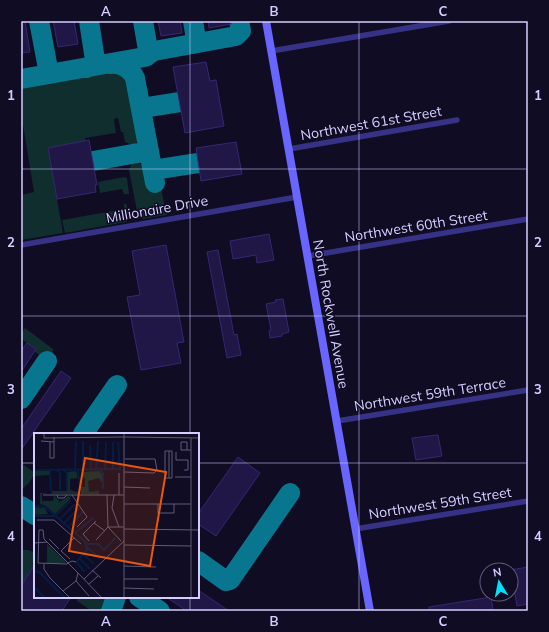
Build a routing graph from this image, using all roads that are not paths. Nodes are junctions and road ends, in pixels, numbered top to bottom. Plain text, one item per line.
1 (266, 21) edge
2 (449, 21) edge
3 (271, 51) junction
4 (457, 120) dead end
5 (289, 149) junction
6 (298, 196) junction
7 (528, 219) edge
8 (21, 245) edge
9 (308, 256) junction
10 (528, 390) edge
11 (337, 421) junction
12 (528, 501) edge
13 (355, 529) junction
14 (370, 611) edge

1 - 3 main road, North Rockwell Avenue
2 - 3 street
3 - 5 main road, North Rockwell Avenue
4 - 5 street, Northwest 61st Street
5 - 6 main road, North Rockwell Avenue
6 - 8 street, Millionaire Drive
6 - 9 main road, North Rockwell Avenue
7 - 9 street, Northwest 60th Street
9 - 11 main road, North Rockwell Avenue
10 - 11 street, Northwest 59th Terrace
11 - 13 main road, North Rockwell Avenue
12 - 13 street, Northwest 59th Street
13 - 14 main road, North Rockwell Avenue

